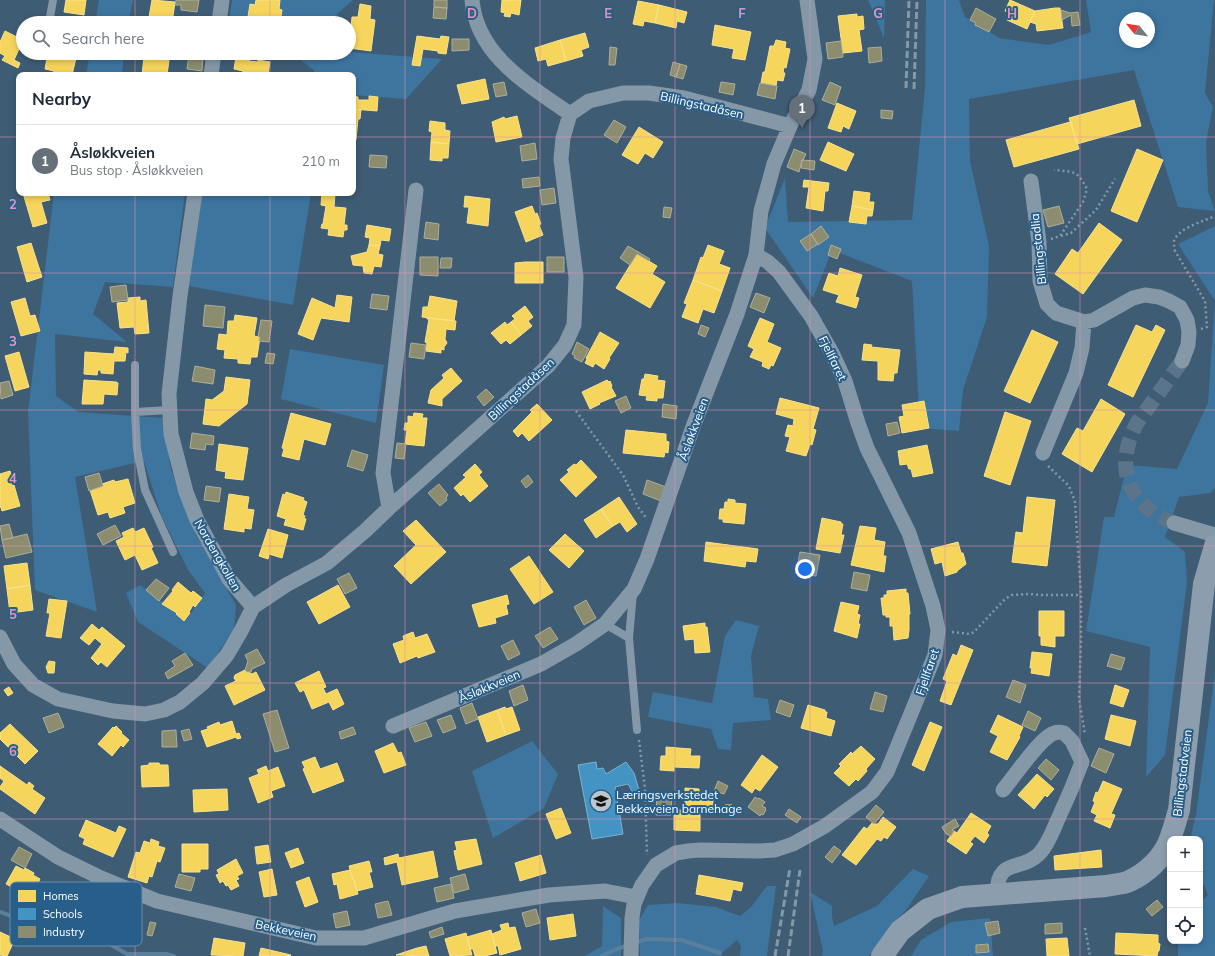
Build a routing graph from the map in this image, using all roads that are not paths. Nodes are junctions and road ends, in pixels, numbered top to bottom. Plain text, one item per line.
1 (53, 0) edge
2 (222, 0) edge
3 (472, 0) edge
4 (807, 0) edge
5 (50, 16) edge
6 (220, 16) edge
7 (213, 60) edge
8 (211, 72) edge
9 (570, 114) junction
10 (790, 126) junction
11 (1031, 181) dead end
12 (416, 190) dead end
13 (195, 196) edge
14 (756, 256) junction
15 (1084, 322) junction
16 (1182, 361) tunnel mouth
17 (135, 365) dead end
18 (170, 410) junction
19 (135, 412) junction
20 (1043, 453) road end
21 (389, 508) junction
22 (1174, 523) tunnel mouth
23 (1215, 535) edge
24 (1215, 546) edge
25 (173, 552) dead end
26 (634, 589) junction
27 (252, 607) junction
28 (606, 624) junction
29 (0, 637) edge
30 (629, 638) junction
31 (393, 726) dead end
32 (637, 730) road end
33 (1003, 790) dead end
34 (0, 819) edge
35 (1172, 836) edge
36 (1167, 851) edge
37 (111, 882) edge
38 (996, 894) junction
39 (142, 895) edge
40 (636, 898) junction
41 (631, 956) edge
42 (882, 956) edge

1 - 5 lane
2 - 6 street
3 - 9 street
4 - 10 street, Åsløkkveien
7 - 8 street
9 - 10 street, Billingstadåsen
9 - 21 street, Billingstadåsen
10 - 14 street, Åsløkkveien
11 - 15 street, Billingstadlia
12 - 21 street
13 - 18 street, Nordengkollen
14 - 26 street, Åsløkkveien
14 - 40 street, Fjellfaret
15 - 16 street
15 - 20 street
17 - 19 lane
18 - 19 lane
18 - 27 street, Nordengkollen
19 - 25 lane
21 - 27 street, Billingstadåsen
22 - 23 street
24 - 35 main road, Billingstadveien
26 - 28 street, Åsløkkveien
26 - 30 lane
27 - 29 street
28 - 30 lane
28 - 31 street, Åsløkkveien
30 - 32 lane
33 - 38 street
34 - 37 street, Bekkeveien
36 - 38 main road, Billingstadveien
38 - 42 main road, Billingstadveien
39 - 40 street, Bekkeveien
40 - 41 street, Fjellfaret

